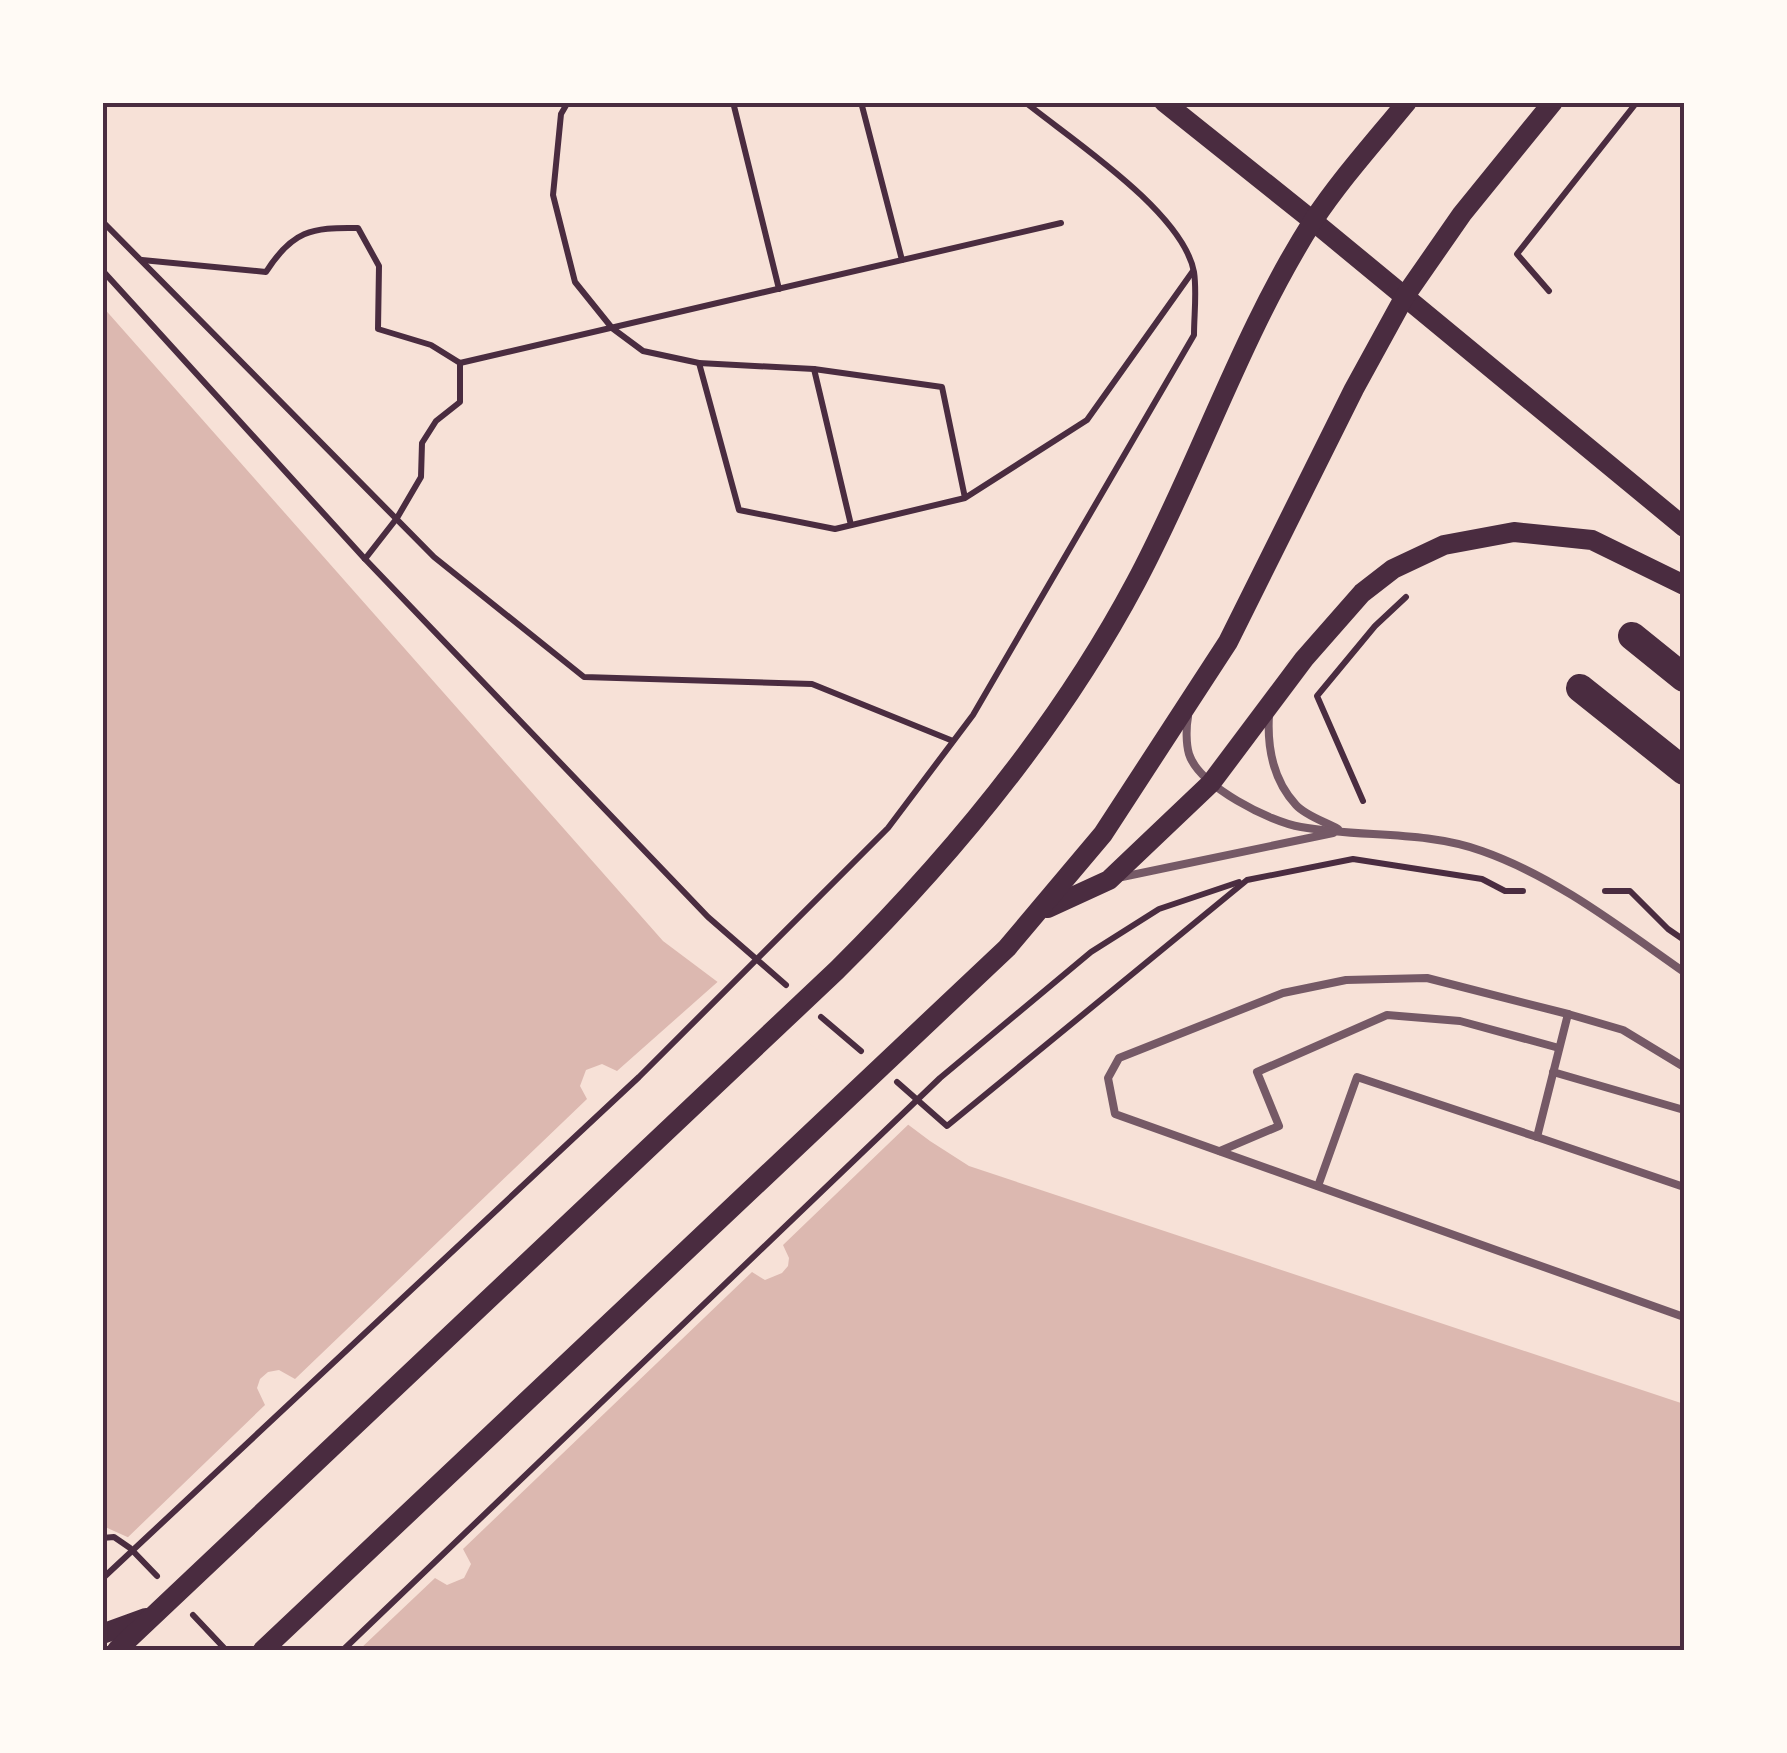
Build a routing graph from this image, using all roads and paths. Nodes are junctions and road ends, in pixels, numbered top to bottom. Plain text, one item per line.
1 (568, 102) edge
2 (733, 102) edge
3 (861, 102) edge
4 (1025, 102) edge
5 (1164, 102) edge
6 (1407, 102) edge
7 (1554, 102) edge
8 (1637, 102) edge
9 (102, 220) edge
10 (1314, 221) junction
11 (1061, 223) dead end
12 (142, 260) junction
13 (902, 260) junction
14 (102, 270) edge
15 (1194, 270) junction
16 (779, 289) junction
17 (1549, 291) dead end
18 (1405, 296) junction
19 (612, 328) junction
20 (460, 363) junction
21 (700, 363) junction
22 (814, 369) junction
23 (964, 498) junction
24 (397, 518) junction
25 (851, 525) junction
26 (1684, 527) edge
27 (365, 559) junction
28 (1684, 585) edge
29 (1421, 589) dead end
30 (1632, 636) dead end
31 (1684, 678) edge
32 (1580, 688) dead end
33 (1194, 694) junction
34 (1270, 704) junction
35 (1622, 721) junction
36 (953, 741) junction
37 (1684, 771) edge
38 (1211, 783) junction
39 (1684, 784) edge
40 (1362, 801) dead end
41 (1342, 831) junction
42 (1110, 880) junction
43 (1247, 880) junction
44 (1541, 891) dead end
45 (1594, 891) dead end
46 (1041, 911) junction
47 (1684, 940) edge
48 (1684, 972) edge
49 (798, 996) dead end
50 (812, 1009) dead end
51 (1568, 1014) junction
52 (1559, 1048) junction
53 (872, 1061) dead end
54 (1684, 1066) edge
55 (1553, 1072) junction
56 (887, 1074) dead end
57 (1684, 1110) edge
58 (1537, 1137) junction
59 (1220, 1151) junction
60 (1318, 1186) junction
61 (1684, 1187) edge
62 (1684, 1316) edge
63 (102, 1579) edge
64 (157, 1613) junction
65 (102, 1634) edge
66 (117, 1650) edge
67 (263, 1650) edge
68 (343, 1650) edge

1 - 19 path
2 - 16 path
3 - 13 path
4 - 15 path
5 - 10 main road
6 - 10 main road
7 - 18 main road
8 - 17 path
9 - 12 path
10 - 18 main road
10 - 64 main road
11 - 13 path
12 - 20 path
12 - 24 path
13 - 16 path
14 - 27 path
15 - 23 path
15 - 36 path
16 - 19 path
18 - 26 main road
18 - 33 main road
19 - 20 path
19 - 21 path
20 - 24 path
21 - 22 path
21 - 25 path
22 - 23 path
22 - 25 path
23 - 25 path
24 - 27 path
24 - 36 path
27 - 49 path
28 - 34 main road
29 - 40 path
30 - 31 highway
32 - 35 highway
33 - 38 lane
33 - 46 main road
34 - 38 main road
34 - 41 lane
35 - 37 highway
35 - 39 highway
36 - 63 path
38 - 41 lane
38 - 42 main road
41 - 42 lane
41 - 48 lane
42 - 46 main road
43 - 44 path
43 - 56 path
43 - 68 path
45 - 47 path
46 - 67 main road
50 - 53 path
51 - 52 lane
51 - 54 lane
51 - 59 lane
52 - 55 lane
52 - 59 lane
55 - 57 lane
55 - 58 lane
58 - 60 lane
58 - 61 lane
59 - 60 lane
60 - 62 lane
64 - 65 main road
64 - 66 main road

